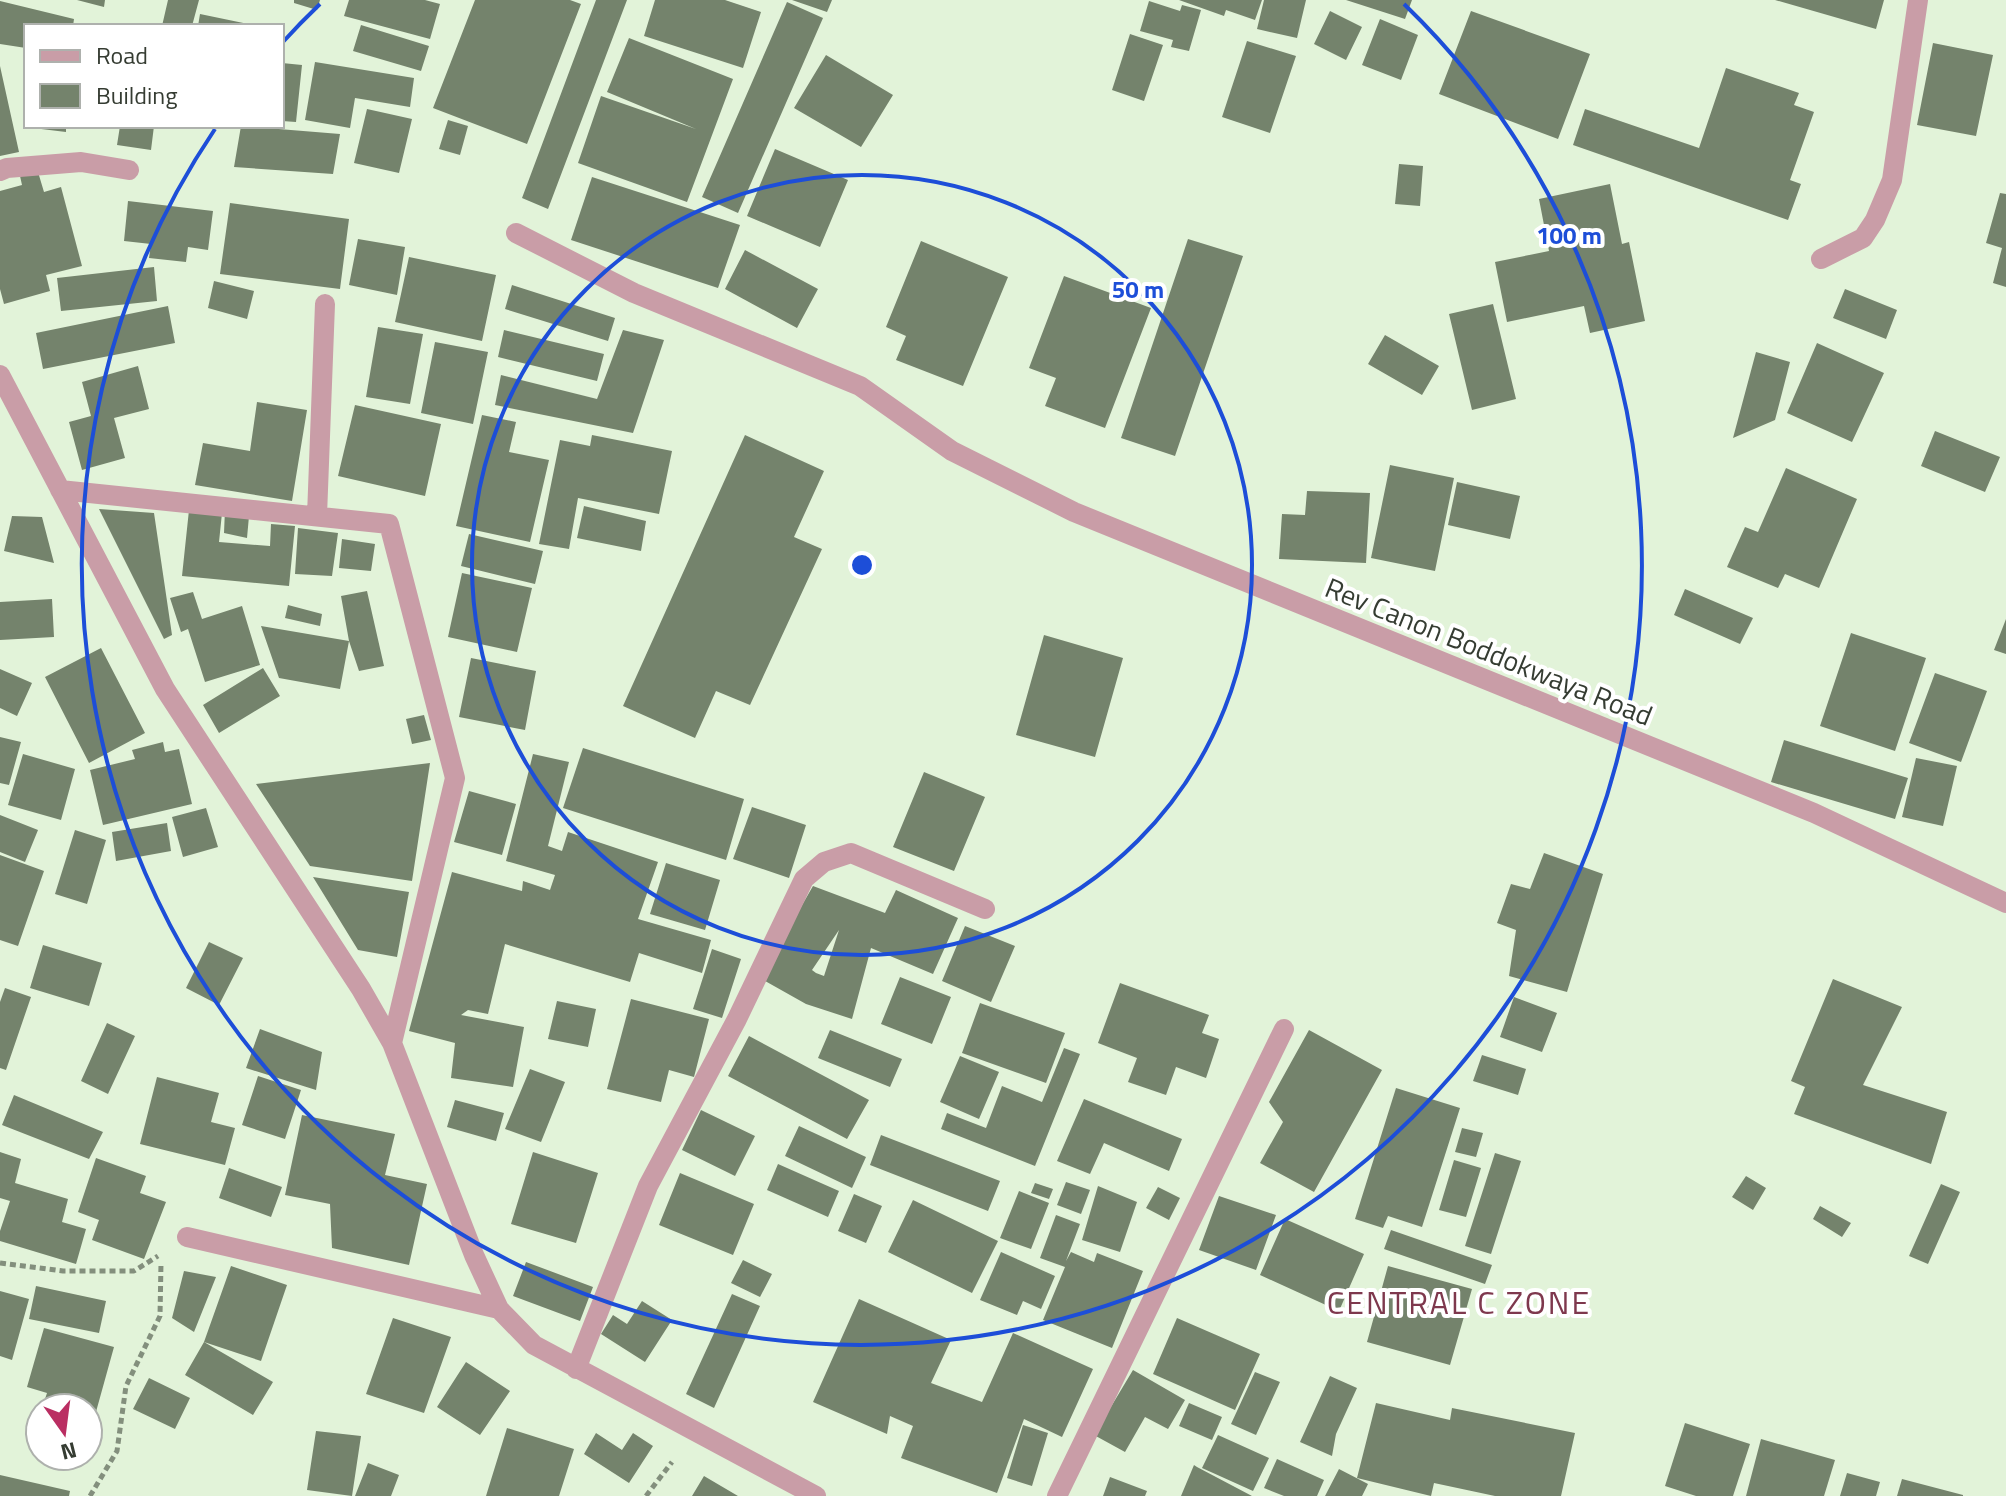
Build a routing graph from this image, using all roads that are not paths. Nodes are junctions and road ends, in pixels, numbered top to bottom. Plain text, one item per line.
1 (1918, 0) edge
2 (129, 170) dead end
3 (0, 171) edge
4 (516, 233) dead end
5 (1821, 259) dead end
6 (325, 304) dead end
7 (0, 375) edge
8 (60, 490) junction
9 (317, 516) junction
10 (2006, 903) edge
11 (985, 909) dead end
12 (1284, 1029) dead end
13 (392, 1043) junction
14 (187, 1237) dead end
15 (499, 1309) junction
16 (576, 1369) junction
17 (816, 1496) edge
18 (1057, 1496) edge

1 - 5 street
2 - 3 street
4 - 10 street, Rev Canon Boddokwaya Road
6 - 9 street
7 - 8 street
8 - 9 street
8 - 13 street
9 - 13 street
11 - 16 street
12 - 18 street
13 - 15 street
14 - 15 street
15 - 16 street
16 - 17 street

